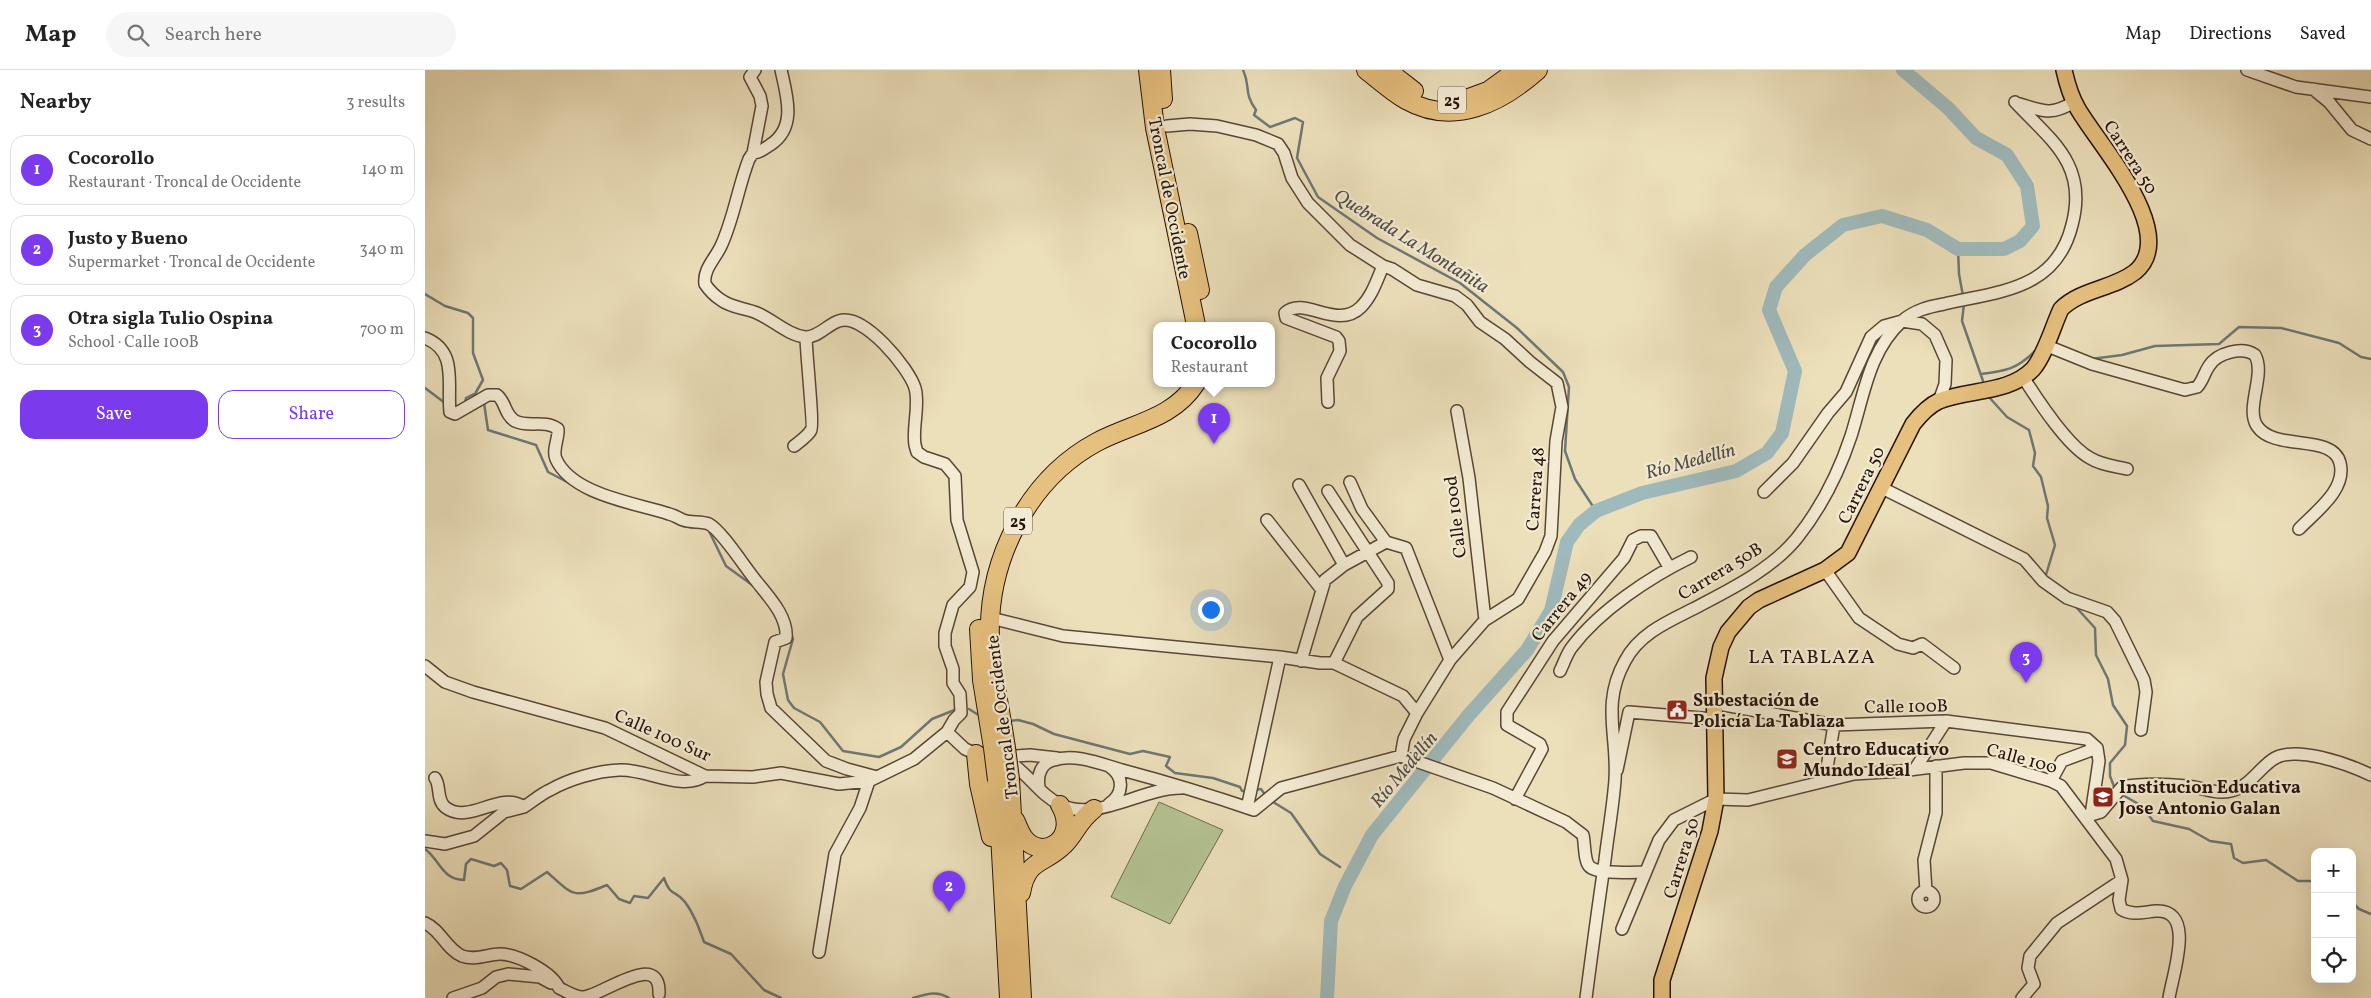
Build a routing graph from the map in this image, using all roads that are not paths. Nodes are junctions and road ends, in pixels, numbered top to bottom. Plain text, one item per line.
1 (755, 70) edge
2 (781, 70) edge
3 (1148, 70) edge
4 (1161, 70) edge
5 (1366, 70) edge
6 (1387, 70) edge
7 (1517, 70) edge
8 (1538, 70) edge
9 (2065, 70) edge
10 (2247, 70) edge
11 (2312, 89) junction
12 (2371, 97) edge
13 (2074, 102) junction
14 (1167, 126) junction
15 (2371, 139) edge
16 (753, 153) junction
17 (1383, 266) junction
18 (1902, 321) junction
19 (1195, 322) edge
20 (1206, 322) edge
21 (806, 337) junction
22 (425, 338) edge
23 (2045, 345) junction
24 (2023, 377) junction
25 (1179, 387) edge
26 (1194, 387) edge
27 (1939, 401) junction
28 (1328, 402) dead end
29 (1457, 411) dead end
30 (794, 446) dead end
31 (2127, 470) dead end
32 (1350, 482) dead end
33 (1299, 485) dead end
34 (1880, 487) junction
35 (1328, 491) dead end
36 (1764, 492) dead end
37 (1267, 520) dead end
38 (2299, 529) dead end
39 (1386, 542) junction
40 (1366, 552) junction
41 (1691, 556) dead end
42 (1344, 565) junction
43 (1669, 567) junction
44 (1825, 570) junction
45 (1322, 590) junction
46 (991, 618) junction
47 (1571, 619) junction
48 (1485, 620) junction
49 (1587, 629) junction
50 (1280, 657) junction
51 (1301, 660) junction
52 (1450, 660) junction
53 (1334, 663) junction
54 (425, 666) edge
55 (1955, 668) dead end
56 (1560, 670) dead end
57 (1713, 703) junction
58 (1417, 713) junction
59 (1714, 719) junction
60 (1946, 721) junction
61 (1834, 725) junction
62 (2141, 730) dead end
63 (947, 732) junction
64 (2097, 748) junction
65 (1000, 751) junction
66 (976, 754) junction
67 (1401, 756) junction
68 (1064, 759) junction
69 (1109, 766) junction
70 (1936, 766) junction
71 (1915, 769) junction
72 (2371, 775) edge
73 (705, 776) junction
74 (1615, 776) junction
75 (435, 778) dead end
76 (873, 779) junction
77 (1003, 780) junction
78 (1825, 780) junction
79 (2051, 781) junction
80 (1039, 787) junction
81 (1192, 789) junction
82 (1515, 799) junction
83 (1716, 799) junction
84 (1248, 803) junction
85 (1060, 805) junction
86 (524, 806) junction
87 (1102, 807) junction
88 (1013, 816) junction
89 (2088, 817) junction
90 (425, 841) edge
91 (1603, 872) junction
92 (1645, 872) junction
93 (2122, 880) junction
94 (1926, 891) dead end
95 (1019, 913) junction
96 (425, 922) edge
97 (1622, 929) dead end
98 (819, 952) dead end
99 (1007, 964) junction
100 (559, 988) junction
101 (659, 994) dead end
102 (453, 998) edge
103 (566, 998) edge
104 (1009, 998) edge
105 (1023, 998) edge
106 (1586, 998) edge
107 (1662, 998) edge
108 (2022, 998) edge
109 (2169, 998) edge

1 - 16 street
2 - 16 street
3 - 19 highway, Troncal de Occidente
4 - 14 highway, Troncal de Occidente
5 - 8 highway, 25
6 - 7 highway, 25
9 - 13 main road, Carrera 50
10 - 11 street
11 - 12 street
11 - 15 street
13 - 18 street, Carrera 50B
13 - 23 main road, Carrera 50
14 - 17 street
14 - 20 highway, Troncal de Occidente
16 - 21 street
17 - 28 street
17 - 48 street, Carrera 48
18 - 27 street
18 - 36 street
18 - 74 street, Carrera 50B
21 - 30 street
21 - 63 street, Calle 100 Sur
22 - 76 street
23 - 24 main road, Carrera 50
23 - 38 street
24 - 27 main road, Carrera 50
24 - 31 street
25 - 65 highway, Troncal de Occidente / 25
26 - 46 highway, Troncal de Occidente / 25
27 - 34 main road, Carrera 50
29 - 48 street, Calle 100d
32 - 39 street
33 - 42 street
34 - 44 main road, Carrera 50
34 - 62 street
35 - 40 street
37 - 45 street
39 - 40 street
39 - 52 street
40 - 42 street
40 - 53 street
41 - 43 street, Carrera 49
42 - 45 street
43 - 47 street, Carrera 49
43 - 49 street, Carrera 49
44 - 55 street
44 - 57 main road, Carrera 50
45 - 51 street
46 - 50 street
46 - 65 highway, Troncal de Occidente / 25
47 - 49 street
47 - 82 street, Carrera 49
48 - 52 street, Carrera 48
49 - 56 street, Carrera 49
50 - 51 street
50 - 84 street
51 - 53 street
52 - 58 street, Carrera 48
53 - 58 street
54 - 73 street, Calle 100 Sur
57 - 59 main road, Carrera 50
57 - 61 street, Calle 100B
58 - 67 street, Carrera 48
59 - 74 street
59 - 83 main road, Carrera 50
60 - 61 street, Calle 100B
60 - 64 street, Calle 100B
60 - 71 street
61 - 78 street
63 - 66 street
63 - 76 street, Calle 100 Sur
64 - 79 street
64 - 89 street
65 - 66 street
65 - 68 street
65 - 77 highway, Troncal de Occidente / 25, bridge
65 - 80 street
66 - 99 highway
67 - 82 street
67 - 84 street
68 - 69 street
68 - 80 street
69 - 81 street
69 - 87 street
70 - 71 street, Calle 100
70 - 79 street, Calle 100
70 - 94 street
71 - 78 street, Calle 100
72 - 89 street
73 - 76 street, Calle 100 Sur
73 - 86 street
74 - 91 street, Carrera 50B
75 - 86 street
76 - 98 street
77 - 88 highway, Troncal de Occidente / 25
77 - 99 highway, Troncal de Occidente / 25
78 - 83 street, Calle 100
79 - 89 street, Calle 100
80 - 85 street
81 - 84 street
81 - 87 street
82 - 91 street
83 - 92 street, Calle 100
83 - 107 main road, Carrera 50
85 - 87 street
85 - 88 highway
86 - 90 street
87 - 95 highway
88 - 95 highway, Troncal de Occidente / 25
89 - 93 street, Calle 100
91 - 92 street
91 - 106 street, Carrera 50B
92 - 97 street, Calle 100
93 - 108 street
93 - 109 street
95 - 105 highway, Troncal de Occidente / 25
96 - 100 street
99 - 104 highway, Troncal de Occidente / 25
100 - 101 street
100 - 102 street
100 - 103 street

